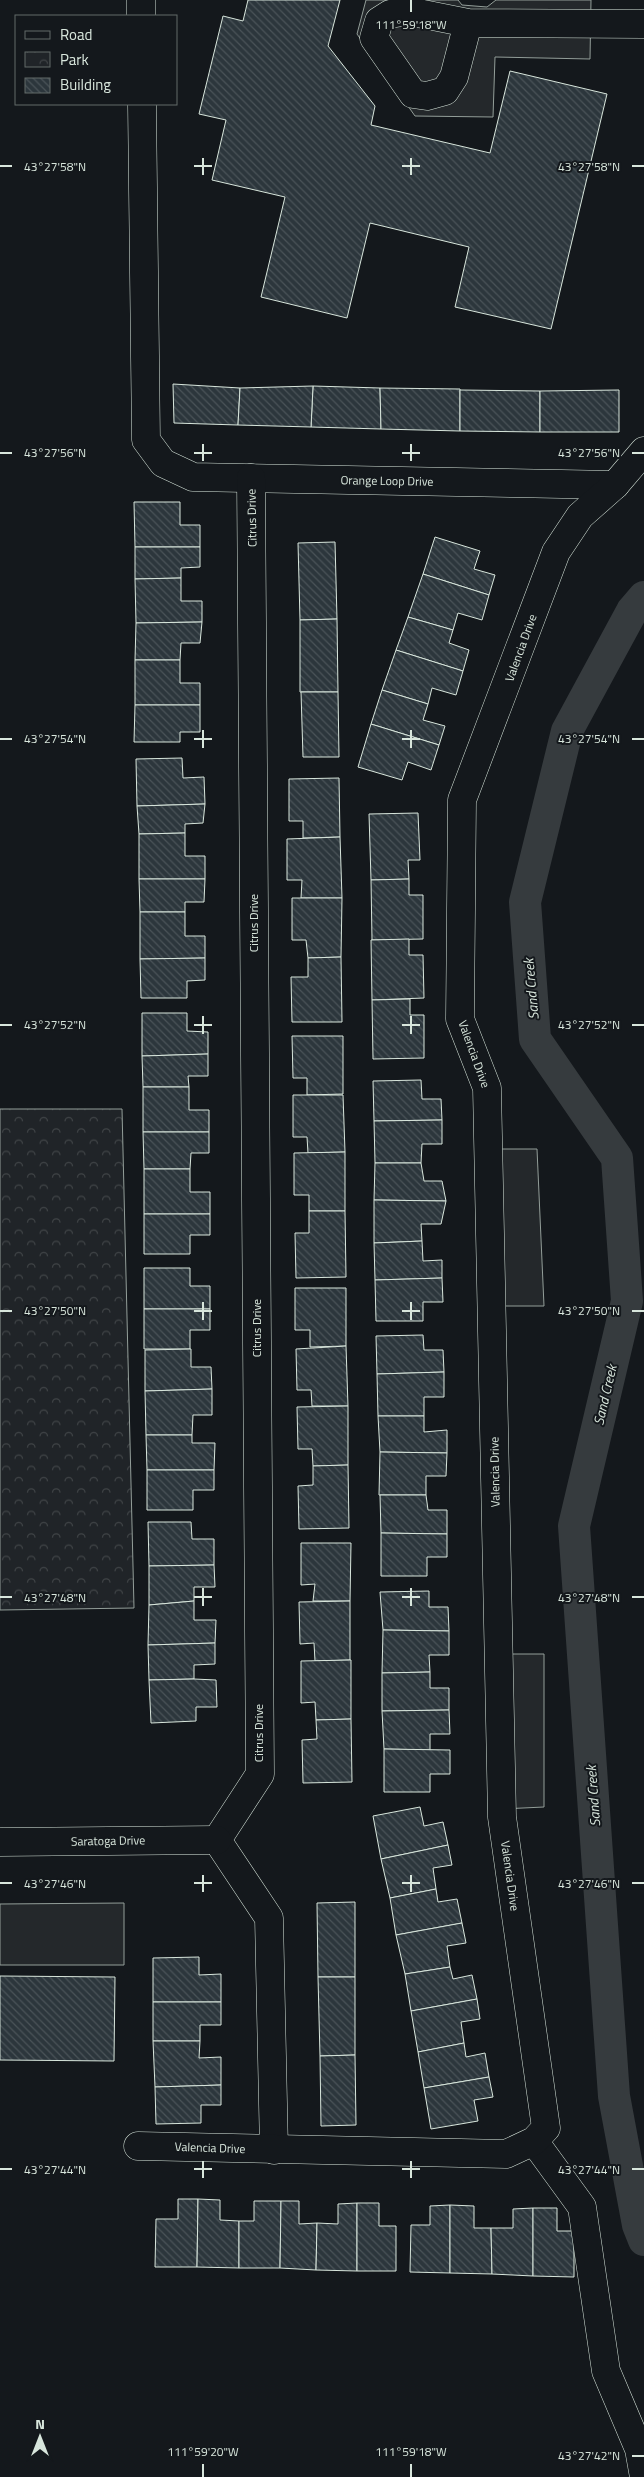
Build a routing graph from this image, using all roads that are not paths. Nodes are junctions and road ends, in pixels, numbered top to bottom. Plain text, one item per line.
1 (141, 0) edge
2 (141, 15) edge
3 (468, 23) dead end
4 (644, 24) edge
5 (142, 105) edge
6 (644, 451) edge
7 (252, 478) junction
8 (615, 485) junction
9 (217, 1840) junction
10 (0, 1842) edge
11 (534, 2141) junction
12 (138, 2146) dead end
13 (274, 2150) junction
14 (644, 2477) edge

1 - 2 street
3 - 4 street
5 - 7 street, Orange Loop Drive
6 - 8 street, Valencia Drive
7 - 8 street, Orange Loop Drive
7 - 9 street, Citrus Drive
8 - 11 street, Valencia Drive
9 - 10 street, Saratoga Drive
9 - 13 street
11 - 13 street, Valencia Drive
11 - 14 street
12 - 13 street, Valencia Drive

